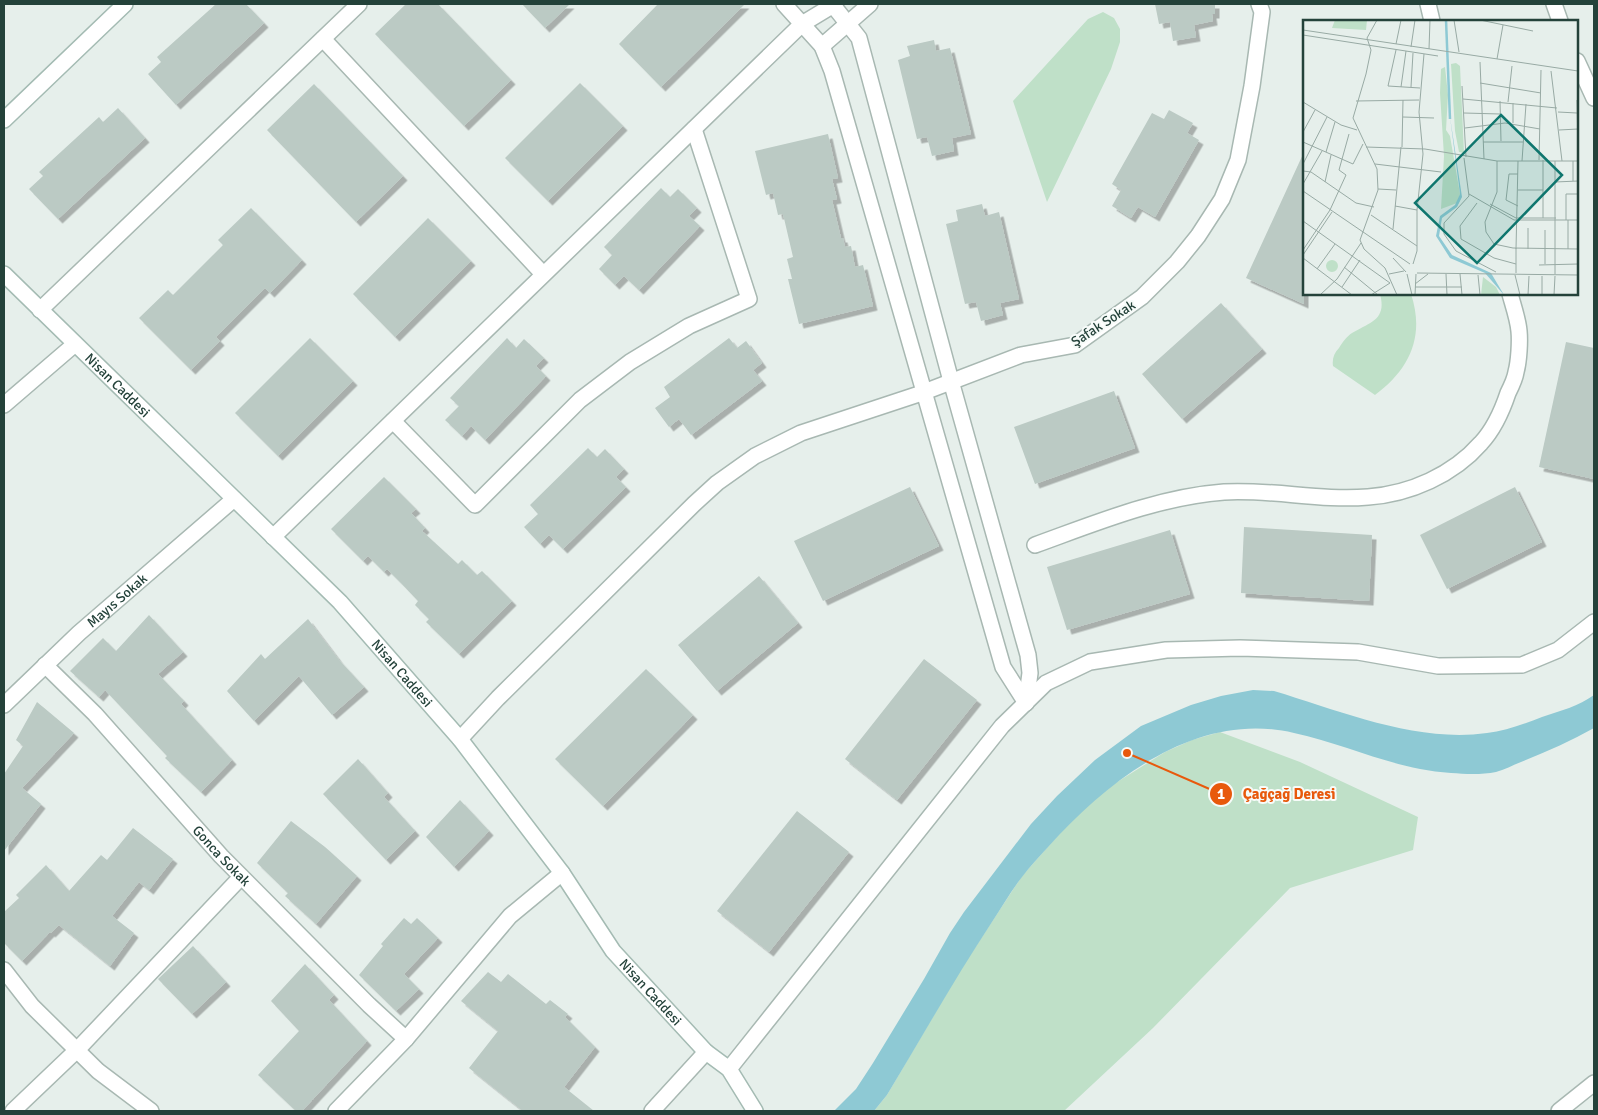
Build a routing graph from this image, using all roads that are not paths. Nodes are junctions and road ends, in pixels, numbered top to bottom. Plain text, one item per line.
1 (125, 4) edge
2 (359, 4) edge
3 (784, 4) edge
4 (833, 4) edge
5 (870, 4) edge
6 (1260, 4) edge
7 (1428, 4) edge
8 (1554, 4) edge
9 (1432, 20) edge
10 (1560, 20) edge
11 (802, 24) junction
12 (848, 25) junction
13 (323, 39) junction
14 (822, 46) junction
15 (1578, 63) edge
16 (1594, 98) edge
17 (4, 120) edge
18 (694, 129) junction
19 (4, 274) edge
20 (543, 274) junction
21 (1510, 295) edge
22 (40, 310) junction
23 (76, 344) junction
24 (951, 381) junction
25 (925, 392) junction
26 (4, 405) edge
27 (393, 421) junction
28 (234, 499) junction
29 (273, 537) junction
30 (1035, 546) dead end
31 (1594, 622) edge
32 (46, 665) junction
33 (1026, 702) junction
34 (4, 705) edge
35 (460, 739) junction
36 (562, 873) junction
37 (241, 877) junction
38 (4, 970) edge
39 (406, 1039) junction
40 (77, 1050) junction
41 (706, 1052) junction
42 (729, 1069) junction
43 (1594, 1083) edge
44 (754, 1108) edge
45 (13, 1111) edge
46 (151, 1111) edge
47 (336, 1111) edge
48 (652, 1111) edge
49 (1559, 1111) edge

1 - 17 street
2 - 13 street
3 - 11 street
4 - 11 street
4 - 12 street
5 - 12 street
6 - 24 street, Şafak Sokak
7 - 9 street
8 - 10 street
11 - 14 street
11 - 18 street
12 - 14 street
12 - 24 street
13 - 20 street
13 - 22 street
14 - 25 street
15 - 16 street
18 - 20 street
18 - 27 street
19 - 22 street, Nisan Caddesi
20 - 27 street
21 - 30 street
22 - 23 street, Nisan Caddesi
23 - 26 street
23 - 28 street, Nisan Caddesi
24 - 25 street, Şafak Sokak
24 - 33 street
25 - 33 street
25 - 35 street, Şafak Sokak
27 - 29 street
28 - 29 street, Nisan Caddesi
28 - 32 street, Mayıs Sokak
29 - 35 street, Nisan Caddesi
31 - 33 street
32 - 34 street, Mayıs Sokak
32 - 37 street, Gonca Sokak
33 - 42 street
35 - 36 street, Nisan Caddesi
36 - 39 street
36 - 41 street, Nisan Caddesi
37 - 39 street, Gonca Sokak
37 - 40 street
38 - 40 street
39 - 47 street
40 - 45 street
40 - 46 street
41 - 42 street, Nisan Caddesi
41 - 48 street
42 - 44 street, Nisan Caddesi
43 - 49 street

